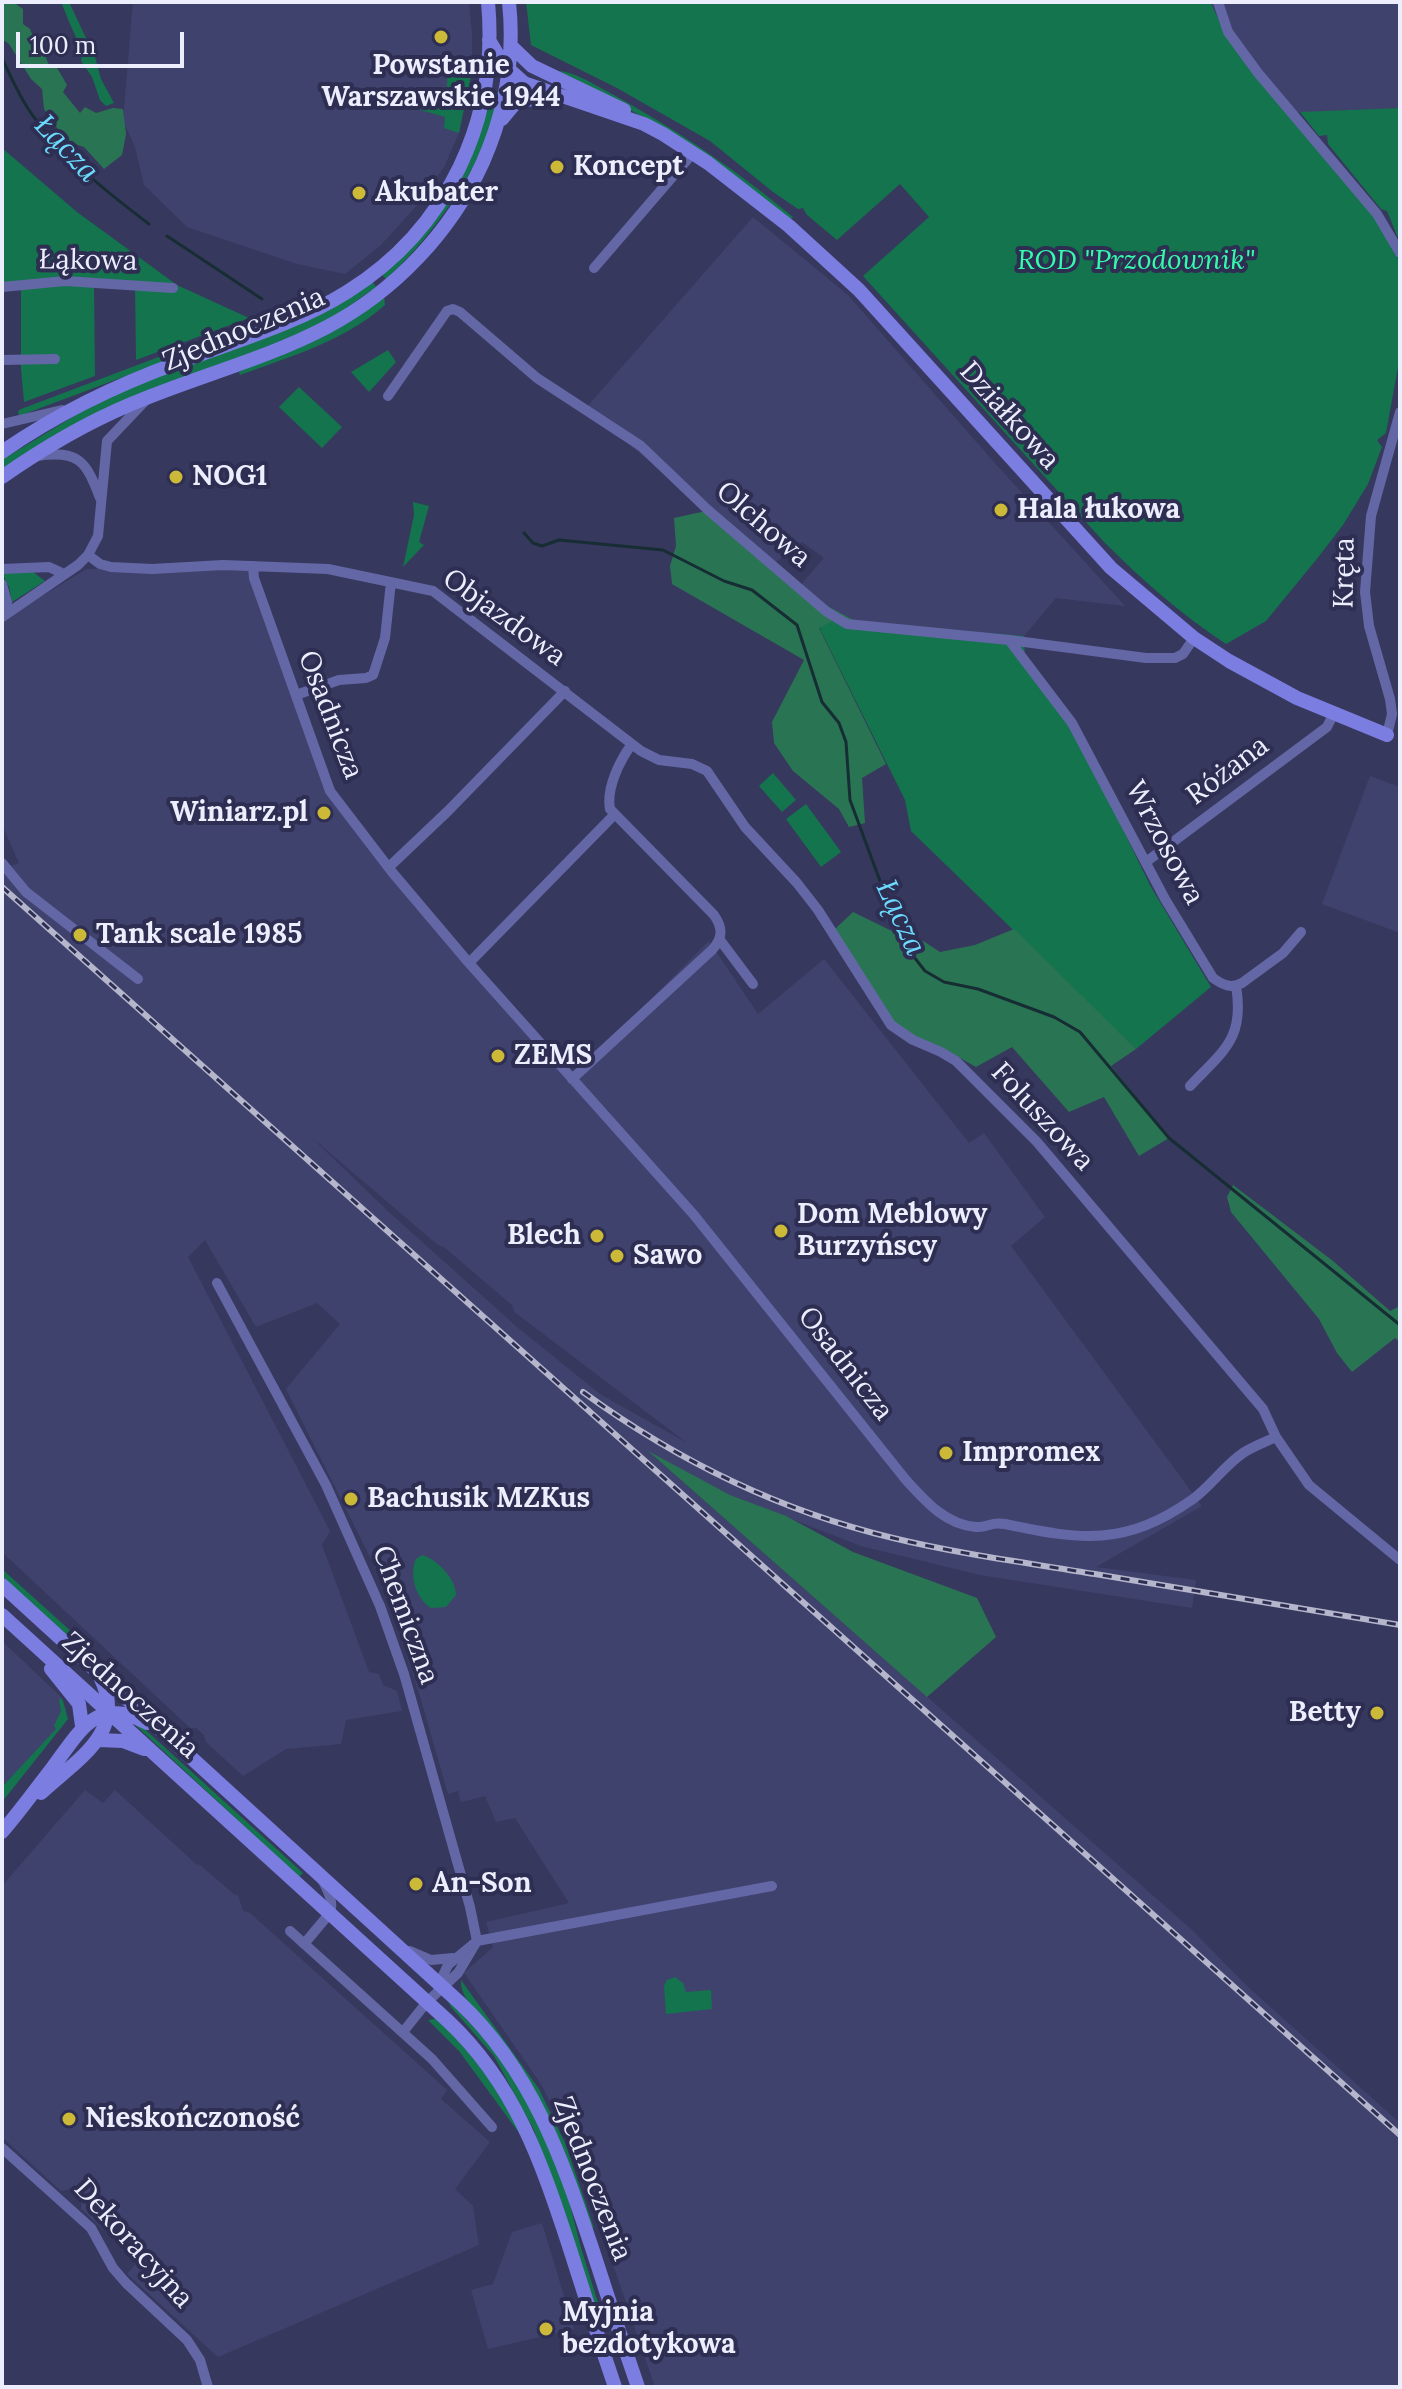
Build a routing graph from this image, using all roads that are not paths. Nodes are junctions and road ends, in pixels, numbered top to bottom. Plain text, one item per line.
1 (488, 2) edge
2 (509, 2) edge
3 (1218, 2) edge
4 (489, 40) junction
5 (511, 46) junction
6 (532, 66) junction
7 (510, 72) junction
8 (484, 97) junction
9 (561, 97) junction
10 (644, 124) junction
11 (497, 126) junction
12 (693, 153) junction
13 (1400, 253) edge
14 (594, 268) dead end
15 (2, 287) edge
16 (173, 288) dead end
17 (55, 359) dead end
18 (2, 360) edge
19 (388, 396) dead end
20 (150, 397) junction
21 (83, 402) junction
22 (1400, 412) edge
23 (2, 424) edge
24 (2, 452) edge
25 (31, 457) junction
26 (2, 477) edge
27 (100, 500) junction
28 (88, 555) junction
29 (253, 566) junction
30 (2, 569) edge
31 (64, 574) junction
32 (391, 582) junction
33 (2, 584) edge
34 (2, 616) edge
35 (1194, 638) junction
36 (1009, 640) junction
37 (565, 691) junction
38 (296, 695) junction
39 (1333, 715) junction
40 (1387, 735) joint
41 (632, 744) junction
42 (615, 814) junction
43 (1146, 862) junction
44 (2, 863) edge
45 (389, 867) junction
46 (1301, 932) dead end
47 (720, 940) junction
48 (469, 963) junction
49 (138, 979) dead end
50 (753, 984) dead end
51 (1236, 986) junction
52 (572, 1079) junction
53 (1190, 1086) dead end
54 (217, 1283) dead end
55 (1276, 1437) junction
56 (1400, 1560) edge
57 (2, 1585) edge
58 (2, 1615) edge
59 (19, 1631) junction
60 (97, 1671) junction
61 (110, 1713) junction
62 (82, 1726) junction
63 (164, 1733) junction
64 (98, 1740) junction
65 (153, 1752) junction
66 (6, 1828) edge
67 (318, 1873) junction
68 (772, 1886) dead end
69 (359, 1910) junction
70 (329, 1912) junction
71 (290, 1931) dead end
72 (477, 1941) junction
73 (304, 1944) junction
74 (396, 1944) junction
75 (453, 1958) junction
76 (441, 1985) junction
77 (431, 2005) junction
78 (403, 2032) junction
79 (492, 2127) dead end
80 (2, 2148) edge
81 (208, 2387) edge
82 (615, 2387) edge
83 (638, 2387) edge

1 - 4 main road, Zjednoczenia
2 - 5 main road, Zjednoczenia
3 - 13 street
4 - 7 main road, Działkowa
4 - 8 main road, Zjednoczenia
5 - 6 main road, Działkowa
5 - 7 main road, Zjednoczenia
6 - 7 main road
6 - 10 main road, Działkowa
7 - 8 main road
7 - 9 main road, Działkowa
7 - 11 main road, Zjednoczenia
8 - 21 main road, Zjednoczenia
9 - 10 main road, Działkowa
9 - 11 main road
10 - 12 main road, Działkowa
11 - 20 main road, Zjednoczenia
12 - 14 street
12 - 35 main road, Działkowa
15 - 16 street, Łąkowa
17 - 18 street
19 - 36 street, Olchowa
20 - 25 main road, Zjednoczenia
20 - 27 street
21 - 23 street
21 - 24 main road, Zjednoczenia
22 - 40 street, Kręta
25 - 26 main road, Zjednoczenia
25 - 27 street
27 - 28 street
28 - 29 street, Objazdowa
28 - 31 street
29 - 32 street, Objazdowa
29 - 38 street, Osadnicza
30 - 31 street
31 - 34 street
32 - 37 street, Objazdowa
32 - 38 street
33 - 34 street
35 - 36 street, Olchowa
35 - 39 main road, Działkowa
36 - 43 street, Wrzosowa
37 - 41 street, Objazdowa
37 - 45 street
38 - 45 street, Osadnicza
39 - 40 main road, Działkowa
39 - 43 street, Różana
41 - 42 street
41 - 55 street, Foluszowa
42 - 47 street
42 - 48 street
43 - 51 street, Wrzosowa
44 - 49 street
45 - 48 street, Osadnicza
46 - 51 street
47 - 50 street
47 - 52 street
48 - 52 street, Osadnicza
51 - 53 street
52 - 55 street, Osadnicza
54 - 72 street, Chemiczna
55 - 56 street, Foluszowa
57 - 60 main road, Zjednoczenia
58 - 59 main road, Zjednoczenia
59 - 61 main road, Zjednoczenia
59 - 62 main road
60 - 61 main road
60 - 63 main road, Zjednoczenia
61 - 62 main road
61 - 63 main road
61 - 64 main road
61 - 65 main road, Zjednoczenia
62 - 66 main road
63 - 67 main road, Zjednoczenia
64 - 65 main road
64 - 66 main road
65 - 70 main road, Zjednoczenia
67 - 69 main road, Zjednoczenia
67 - 70 street, Zjednoczenia
68 - 72 street
69 - 70 street
69 - 74 main road, Zjednoczenia
70 - 73 street
70 - 77 main road, Zjednoczenia
71 - 73 street
72 - 75 street
72 - 76 street
73 - 78 street
74 - 75 street
74 - 76 main road, Zjednoczenia
75 - 76 street
76 - 77 street
76 - 83 main road, Zjednoczenia
77 - 78 street
77 - 82 main road, Zjednoczenia
78 - 79 street
80 - 81 street, Dekoracyjna

